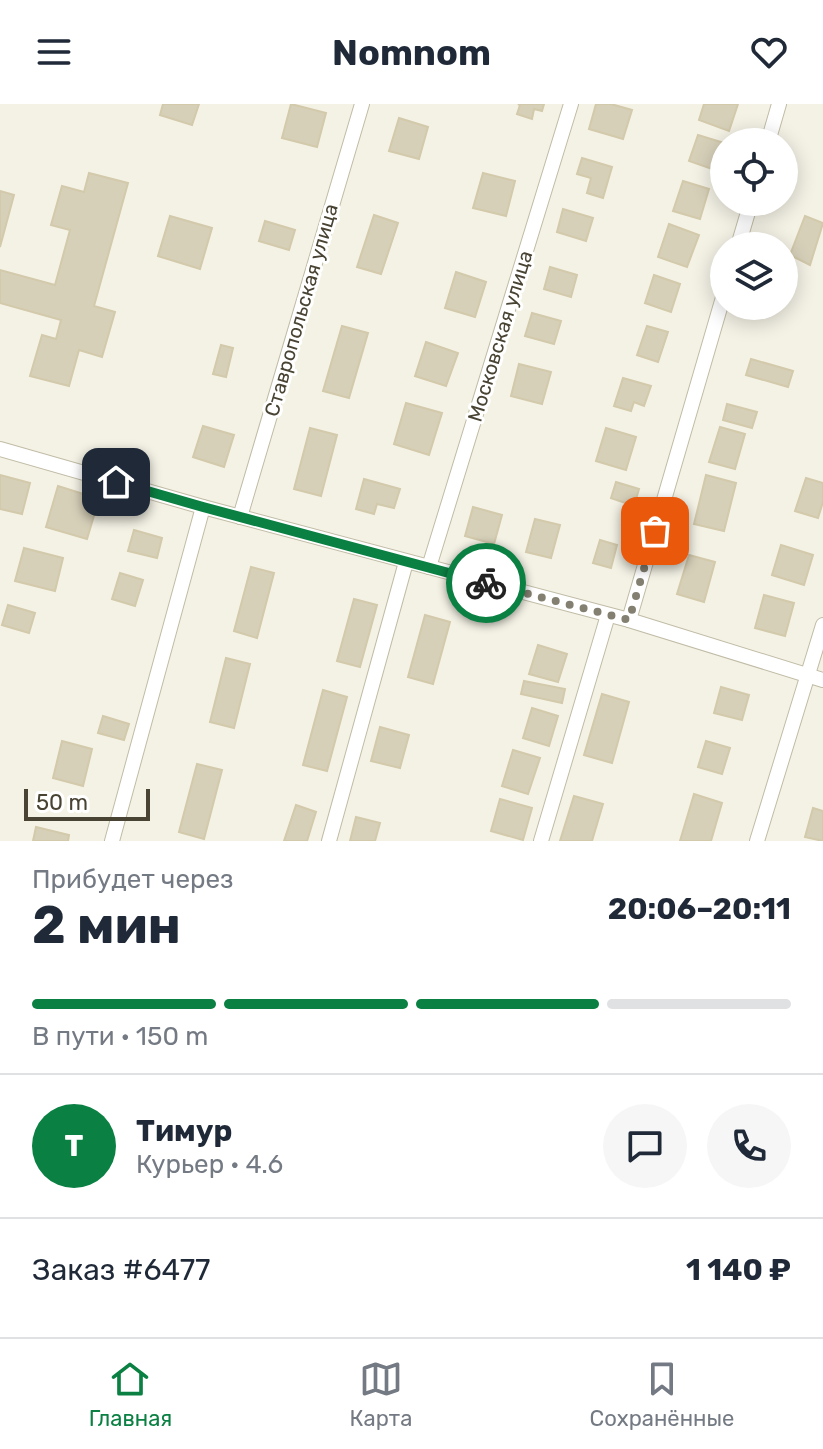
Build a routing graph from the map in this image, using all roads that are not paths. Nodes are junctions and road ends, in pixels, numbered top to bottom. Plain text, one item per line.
1 (362, 104) edge
2 (571, 104) edge
3 (779, 104) edge
4 (772, 128) edge
5 (716, 320) edge
6 (0, 449) edge
7 (203, 507) junction
8 (240, 517) junction
9 (406, 562) junction
10 (429, 567) junction
11 (608, 615) junction
12 (629, 620) junction
13 (823, 625) edge
14 (807, 674) junction
15 (823, 680) edge
16 (112, 841) edge
17 (329, 841) edge
18 (541, 841) edge
19 (757, 841) edge

1 - 8 street, Ставропольская улица
2 - 10 street, Московская улица
3 - 4 street
5 - 12 street
6 - 7 street
7 - 8 street
7 - 16 street
8 - 9 street
9 - 10 street
9 - 17 street
10 - 11 street
11 - 12 street
11 - 18 street
12 - 14 street
13 - 14 street
14 - 15 street
14 - 19 street

